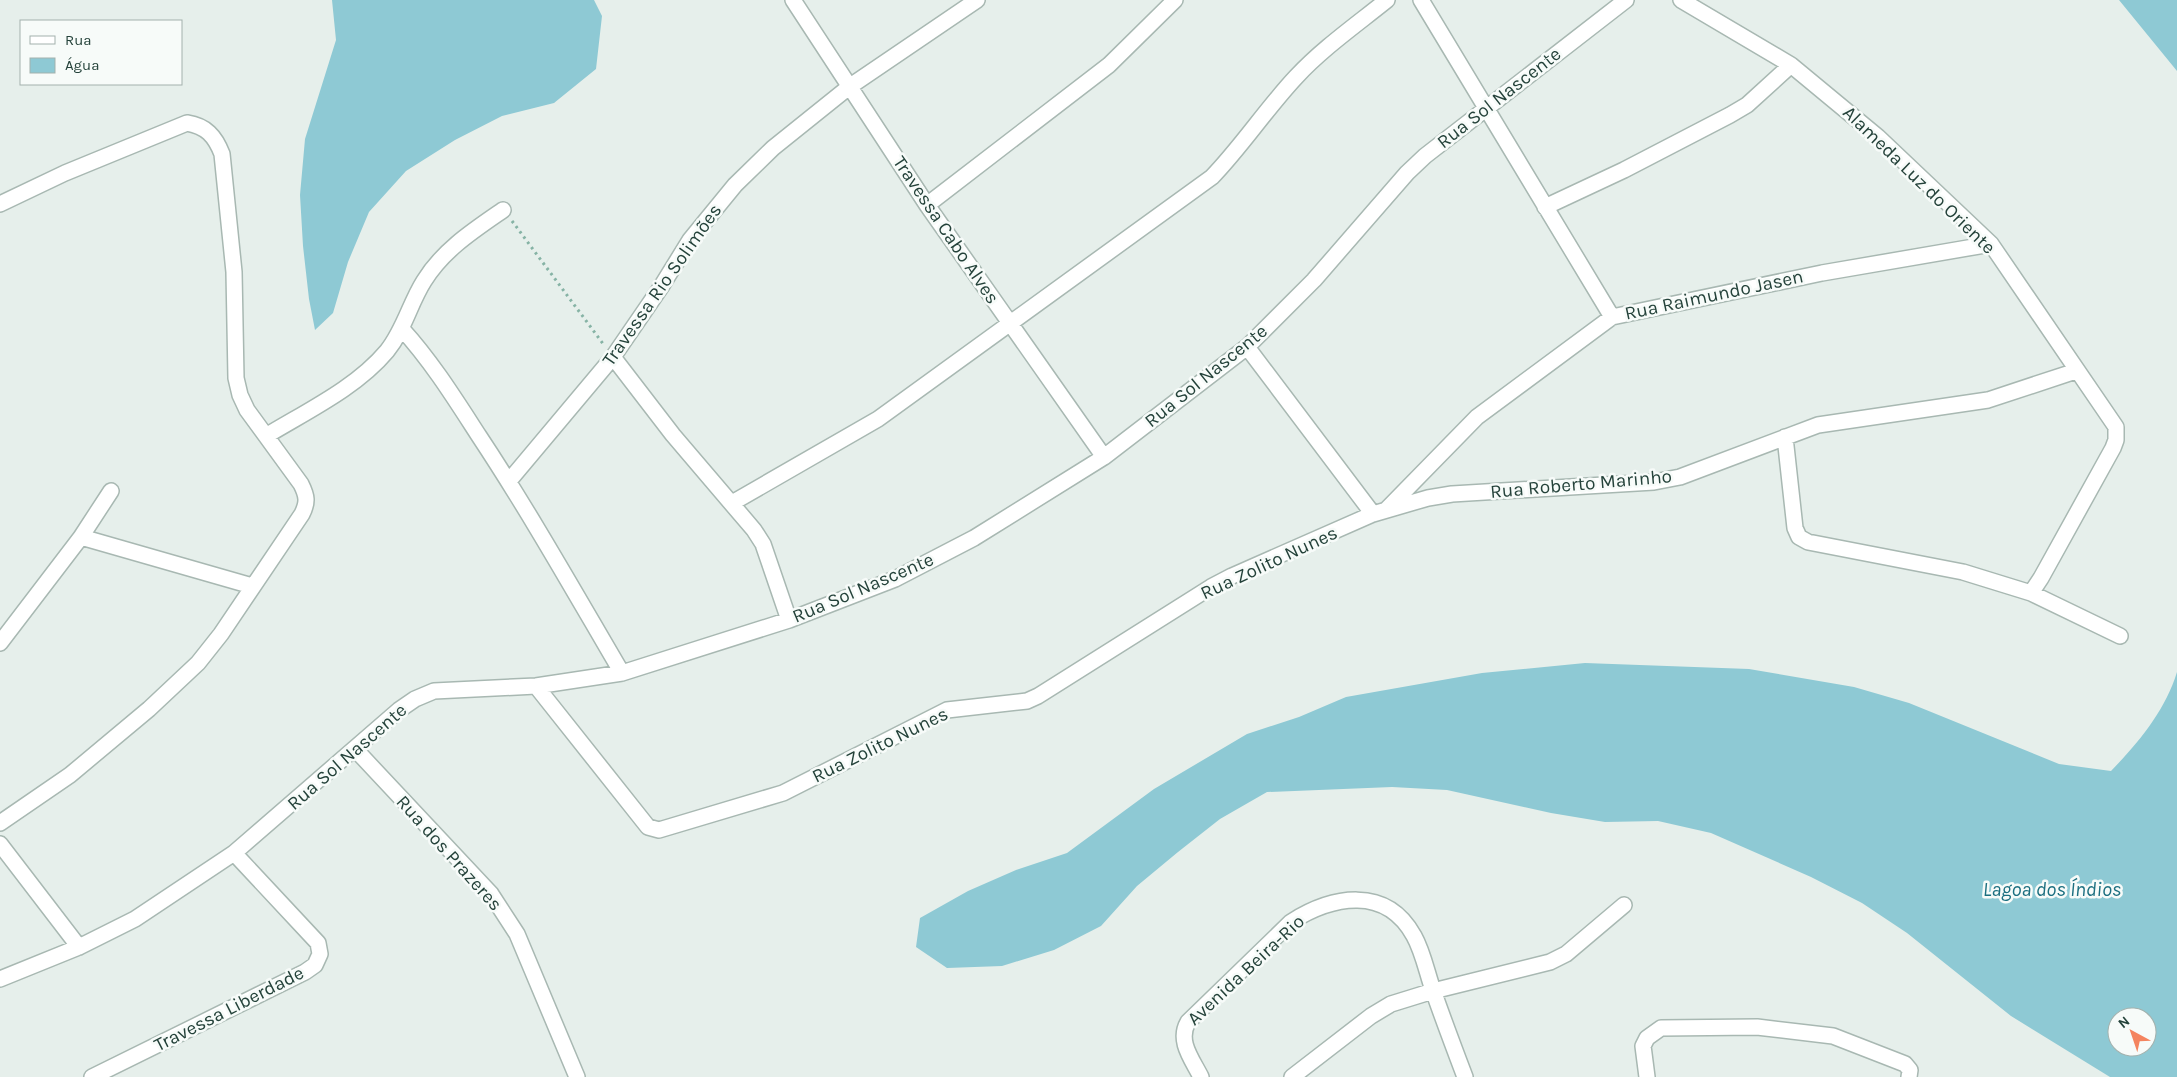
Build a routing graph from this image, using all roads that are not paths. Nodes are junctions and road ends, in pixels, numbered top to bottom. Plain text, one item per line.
1 (793, 0) edge
2 (977, 0) edge
3 (1175, 0) edge
4 (1387, 0) edge
5 (1421, 0) edge
6 (1626, 0) edge
7 (1680, 0) edge
8 (1791, 65) junction
9 (849, 86) junction
10 (1485, 108) junction
11 (0, 204) edge
12 (927, 206) junction
13 (1545, 207) junction
14 (504, 210) road end
15 (1991, 244) junction
16 (1612, 317) junction
17 (1010, 325) junction
18 (402, 329) junction
19 (1247, 347) junction
20 (613, 357) junction
21 (2076, 371) junction
22 (266, 436) junction
23 (1785, 437) junction
24 (1104, 457) junction
25 (509, 481) junction
26 (111, 491) dead end
27 (732, 503) junction
28 (1380, 512) junction
29 (81, 537) junction
30 (252, 586) junction
31 (2031, 593) junction
32 (789, 620) junction
33 (2120, 636) dead end
34 (0, 643) edge
35 (622, 672) junction
36 (536, 686) junction
37 (355, 748) junction
38 (0, 824) edge
39 (0, 844) edge
40 (234, 854) junction
41 (1624, 905) dead end
42 (79, 947) junction
43 (0, 979) edge
44 (1433, 991) junction
45 (1909, 1073) edge
46 (92, 1077) edge
47 (577, 1077) edge
48 (1201, 1077) edge
49 (1292, 1077) edge
50 (1465, 1077) edge
51 (1647, 1077) edge

1 - 9 street, Travessa Cabo Alves
2 - 9 street, Travessa Rio Solimões
3 - 12 street
4 - 17 street
5 - 10 street
6 - 10 street, Rua Sol Nascente
7 - 8 street, Alameda Luz do Oriente
8 - 13 street
8 - 15 street, Alameda Luz do Oriente
9 - 12 street, Travessa Cabo Alves
9 - 20 street, Travessa Rio Solimões
10 - 13 street
10 - 19 street, Rua Sol Nascente
11 - 22 street
12 - 17 street, Travessa Cabo Alves
13 - 16 street
14 - 18 street
15 - 16 street, Rua Raimundo Jasen
15 - 21 street, Alameda Luz do Oriente
16 - 28 street, Rua Raimundo Jasen
17 - 24 street, Travessa Cabo Alves
17 - 27 street
18 - 22 street
18 - 25 street
19 - 24 street, Rua Sol Nascente
19 - 28 street
20 - 25 street, Travessa Rio Solimões
20 - 27 street
21 - 23 street, Rua Roberto Marinho
21 - 31 street, Alameda Luz do Oriente
22 - 30 street
23 - 28 street, Rua Roberto Marinho
23 - 31 street
24 - 32 street, Rua Sol Nascente
25 - 35 street
26 - 29 street
27 - 32 street
28 - 36 street, Rua Zolito Nunes
29 - 30 street
29 - 34 street
30 - 38 street
31 - 33 street
32 - 35 street, Rua Sol Nascente
35 - 36 street, Rua Sol Nascente
36 - 37 street, Rua Sol Nascente
37 - 40 street, Rua Sol Nascente
37 - 47 street, Rua dos Prazeres
39 - 42 street
40 - 42 street, Rua Sol Nascente
40 - 46 street, Travessa Liberdade
41 - 44 street
42 - 43 street, Rua Sol Nascente
44 - 48 street, Avenida Beira-Rio
44 - 49 street
44 - 50 street, Avenida Beira-Rio
45 - 51 street

